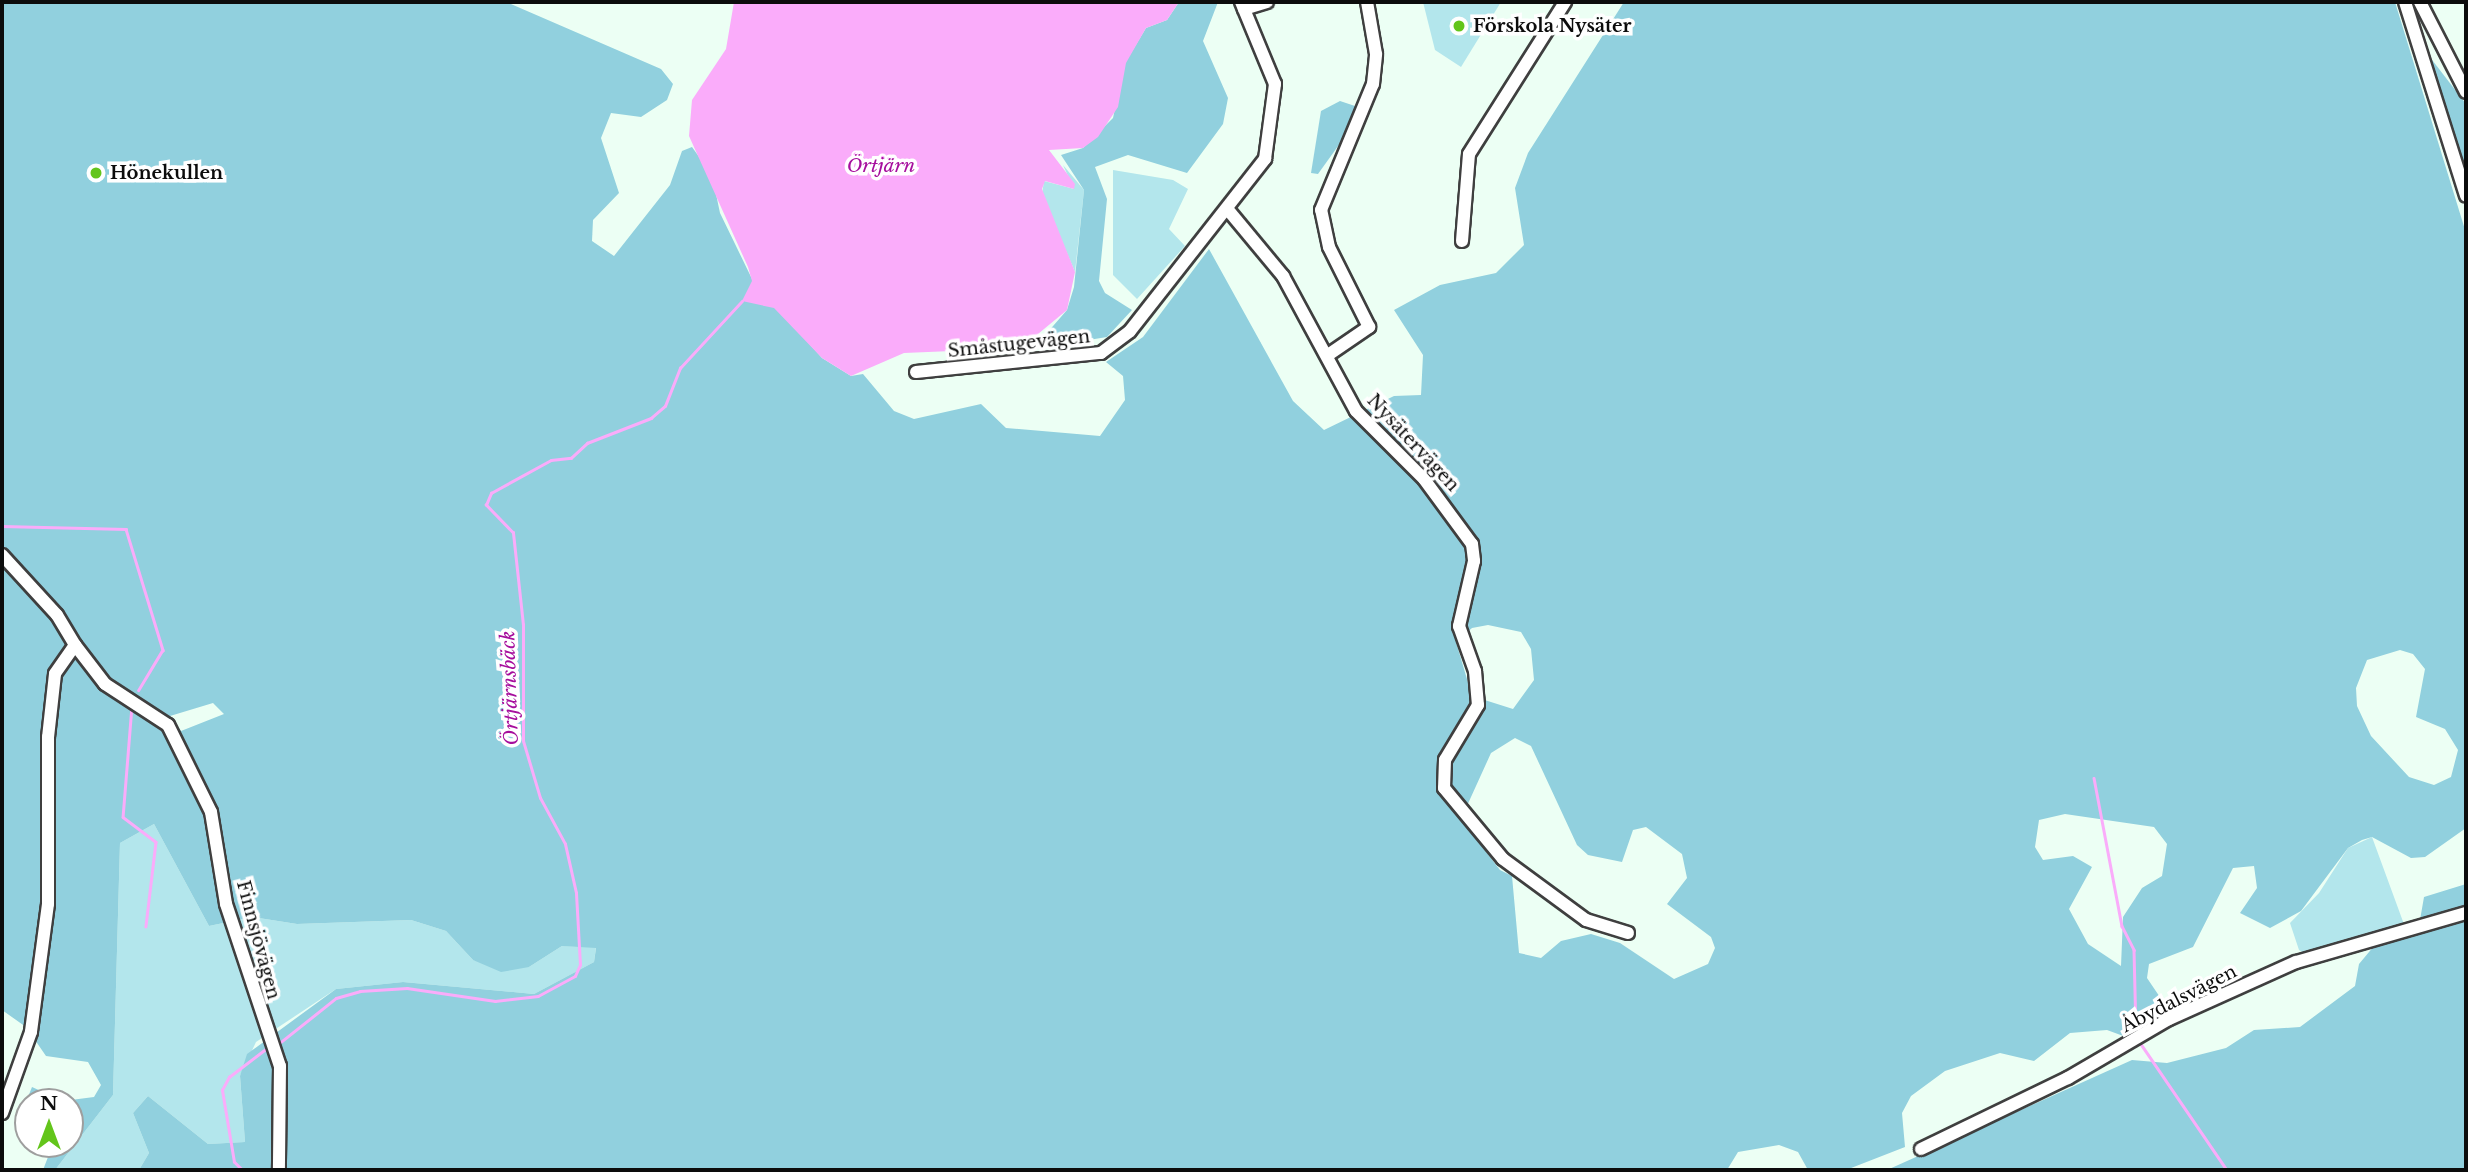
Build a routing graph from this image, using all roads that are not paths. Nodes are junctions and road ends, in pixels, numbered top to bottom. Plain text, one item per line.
1 (1267, 2) edge
2 (1367, 2) edge
3 (1565, 2) edge
4 (2405, 2) edge
5 (2420, 2) edge
6 (1242, 5) edge
7 (2466, 92) edge
8 (2466, 196) edge
9 (1229, 211) junction
10 (1462, 241) dead end
11 (1328, 355) junction
12 (916, 372) dead end
13 (2, 555) edge
14 (75, 645) junction
15 (2466, 913) edge
16 (1628, 933) dead end
17 (2, 1113) edge
18 (1921, 1149) dead end
19 (279, 1170) edge

1 - 6 street
2 - 11 street
3 - 10 street
4 - 8 street
5 - 7 street
6 - 9 street
9 - 11 street, Nysätervägen
9 - 12 street, Småstugevägen
11 - 16 street, Nysätervägen
13 - 14 street, Finnsjövägen
14 - 17 street
14 - 19 street, Finnsjövägen
15 - 18 street, Åbydalsvägen

